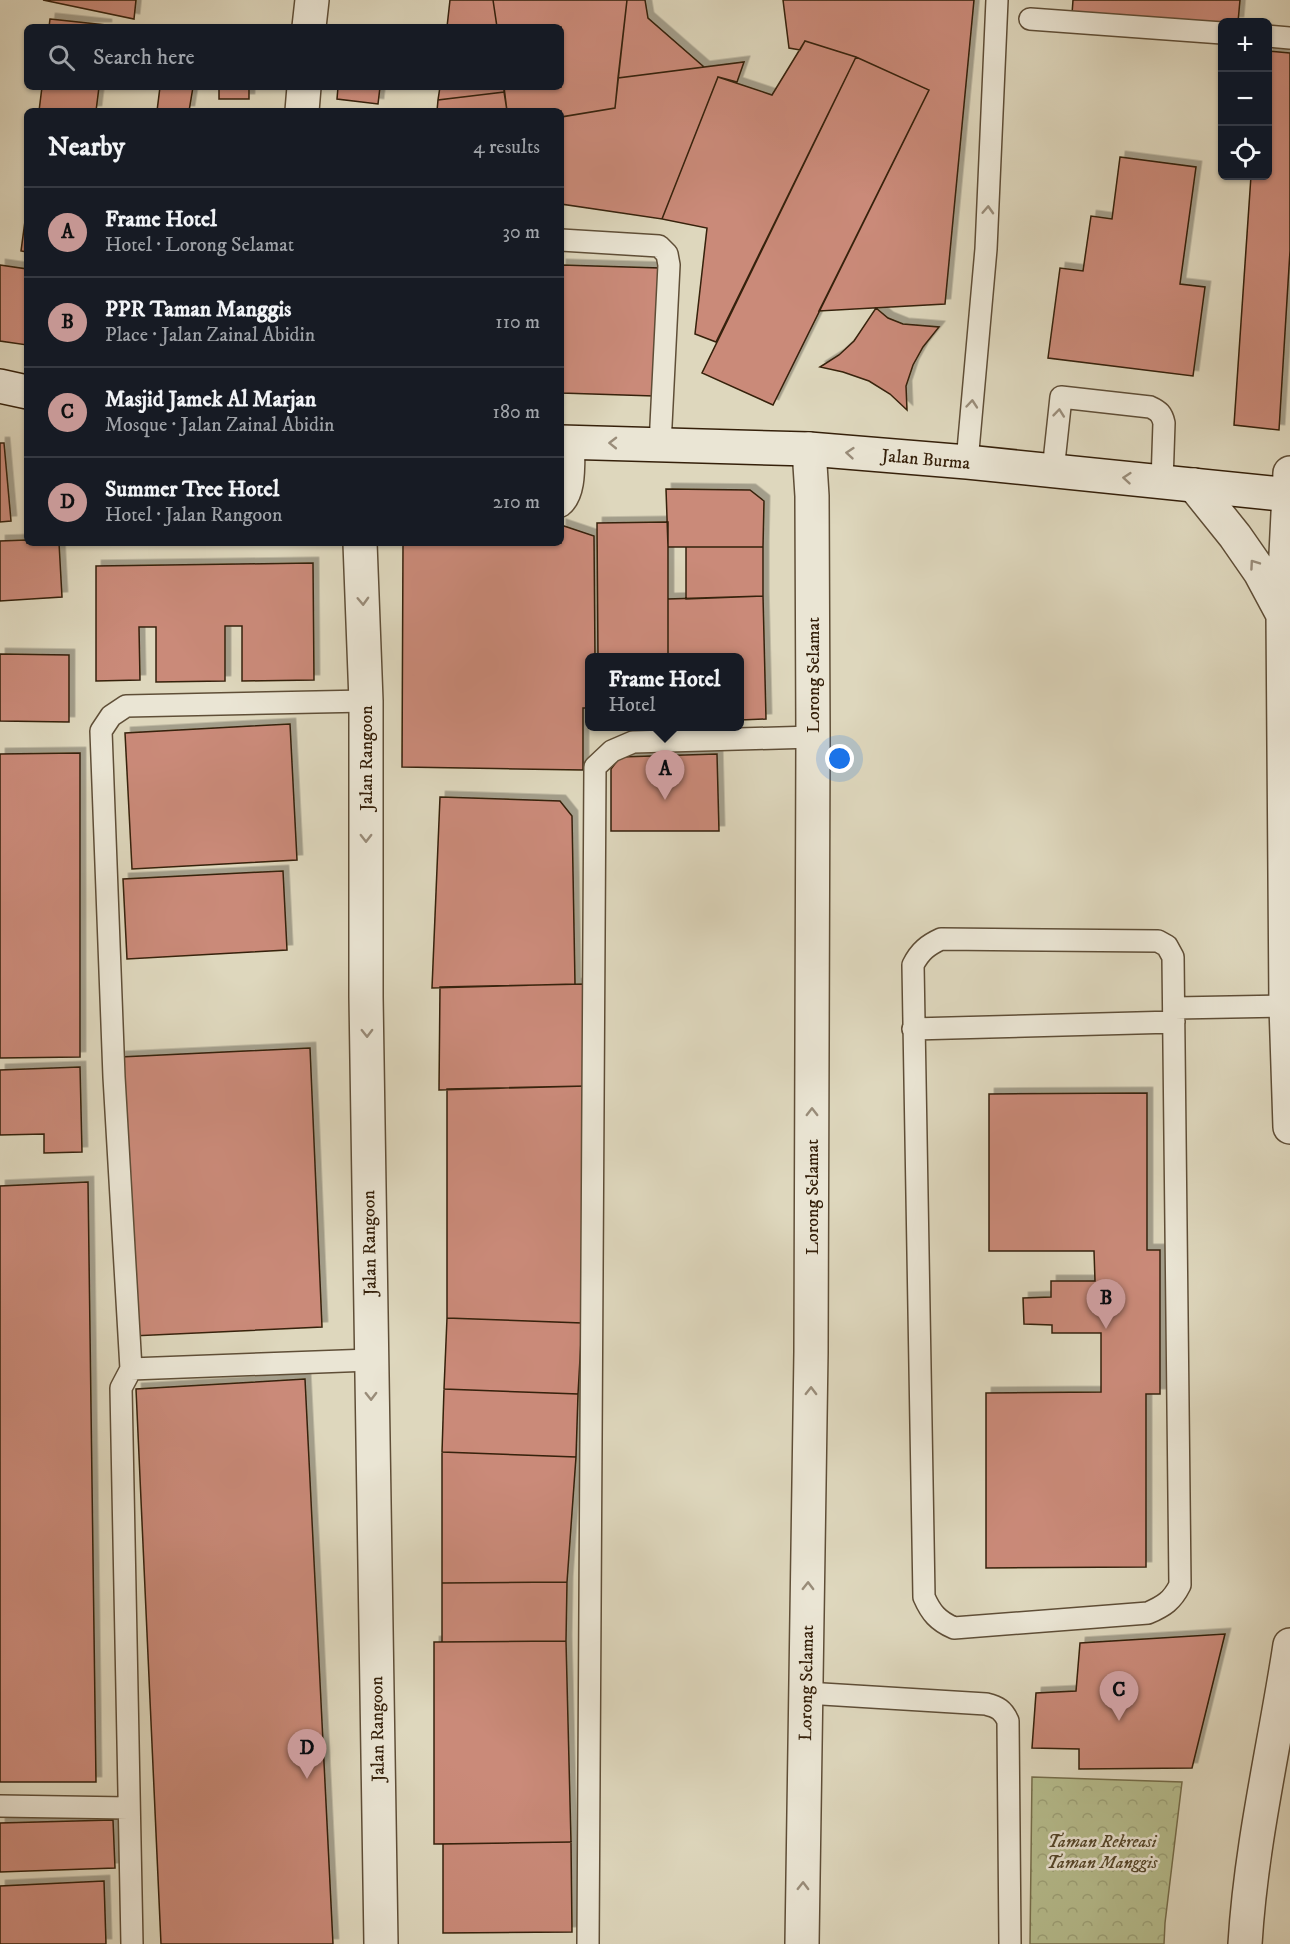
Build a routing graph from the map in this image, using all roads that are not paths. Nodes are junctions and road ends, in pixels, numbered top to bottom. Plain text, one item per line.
1 (312, 0) edge
2 (997, 0) edge
3 (1030, 19) dead end
4 (309, 24) edge
5 (1218, 33) edge
6 (1272, 36) edge
7 (1290, 38) edge
8 (304, 90) edge
9 (302, 108) edge
10 (564, 240) edge
11 (0, 386) edge
12 (24, 391) edge
13 (567, 442) edge
14 (660, 445) junction
15 (809, 449) junction
16 (967, 462) junction
17 (1053, 471) junction
18 (1162, 482) junction
19 (1194, 485) junction
20 (1289, 488) edge
21 (564, 503) edge
22 (360, 546) edge
23 (1283, 615) junction
24 (366, 701) junction
25 (813, 737) junction
26 (1287, 1013) edge
27 (1175, 1015) junction
28 (913, 1029) junction
29 (1290, 1127) edge
30 (370, 1360) junction
31 (130, 1369) junction
32 (1290, 1645) edge
33 (806, 1693) junction
34 (0, 1806) edge
35 (128, 1808) junction
36 (132, 1944) edge
37 (381, 1944) edge
38 (588, 1944) edge
39 (802, 1944) edge
40 (1010, 1944) edge
41 (1245, 1944) edge

1 - 4 street
16 -> 2 lane
3 - 5 lane
6 - 7 lane
8 - 9 street
10 - 14 lane
11 - 12 street
14 -> 13 street, Jalan Burma
13 - 21 lane
14 - 15 street, Jalan Burma
16 -> 15 street, Jalan Burma
15 - 25 street, Lorong Selamat
16 - 17 street, Jalan Burma
18 -> 17 street, Jalan Burma
17 -> 18 lane
18 - 19 street, Jalan Burma
19 - 20 street, Jalan Burma
23 -> 19 street
20 - 23 street
22 -> 24 street, Jalan Rangoon
23 - 26 street
24 -> 30 street, Jalan Rangoon
24 - 31 lane
33 -> 25 street, Lorong Selamat
25 - 38 lane
26 - 27 lane
26 - 29 street
27 - 28 lane
27 - 28 lane
27 - 28 lane
30 - 31 lane
30 -> 37 street, Jalan Rangoon
31 - 35 lane
32 - 41 street
39 -> 33 street, Lorong Selamat
33 - 40 lane
34 - 35 lane
35 - 36 lane

